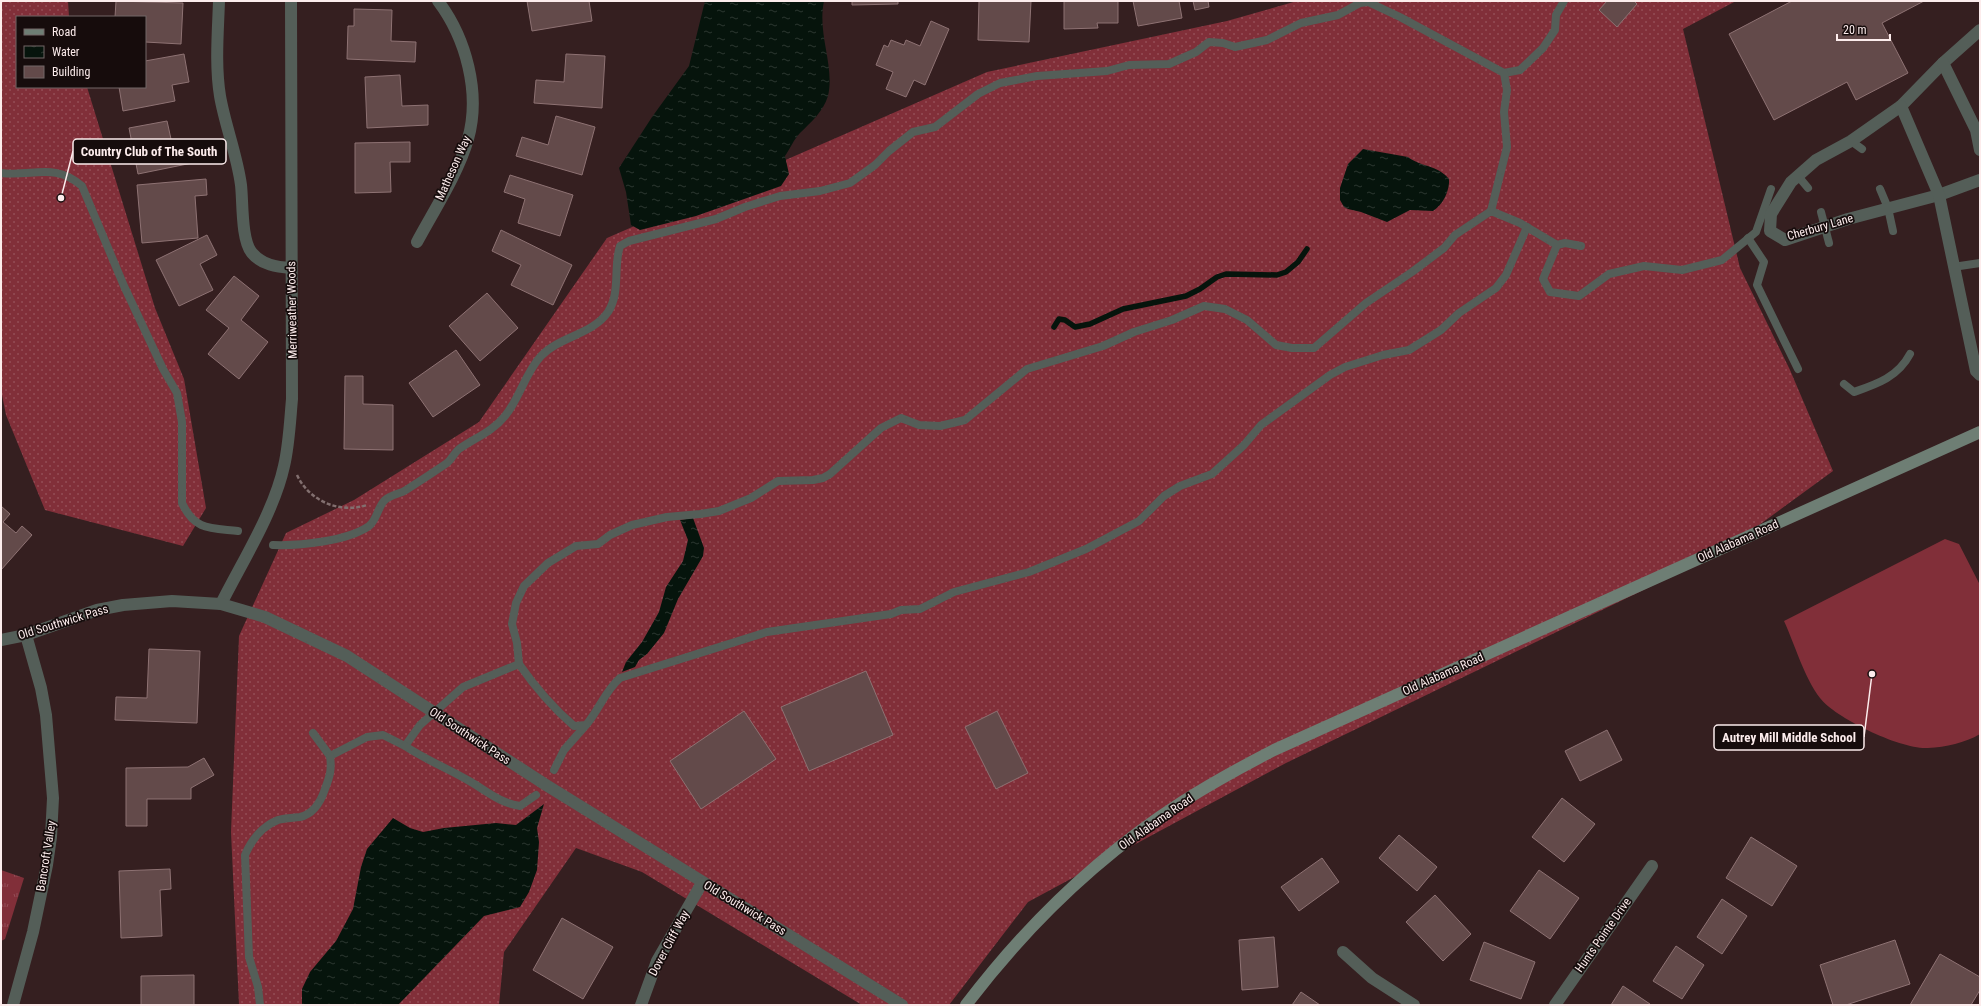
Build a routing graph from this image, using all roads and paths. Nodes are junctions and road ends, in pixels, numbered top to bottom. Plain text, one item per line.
1 (219, 1) edge
2 (291, 1) edge
3 (438, 1) edge
4 (1564, 1) edge
5 (1980, 30) edge
6 (1943, 63) junction
7 (1504, 74) junction
8 (1901, 106) junction
9 (1851, 140) junction
10 (1862, 149) dead end
11 (1980, 150) edge
12 (1, 173) edge
13 (1798, 176) junction
14 (1980, 180) edge
15 (1808, 188) dead end
16 (1771, 189) dead end
17 (1880, 189) dead end
18 (1939, 195) junction
19 (1888, 208) junction
20 (1491, 211) junction
21 (1821, 212) dead end
22 (1527, 227) junction
23 (1824, 227) junction
24 (1893, 231) dead end
25 (1748, 238) junction
26 (417, 242) dead end
27 (1829, 243) dead end
28 (1557, 245) junction
29 (1581, 246) dead end
30 (1980, 263) edge
31 (1953, 267) junction
32 (291, 268) junction
33 (1910, 354) dead end
34 (1798, 369) dead end
35 (1980, 375) edge
36 (1844, 384) dead end
37 (1980, 432) edge
38 (296, 473) dead end
39 (384, 500) junction
40 (238, 531) dead end
41 (273, 545) dead end
42 (221, 604) junction
43 (26, 635) junction
44 (1, 640) edge
45 (519, 664) junction
46 (435, 714) junction
47 (586, 725) junction
48 (313, 733) dead end
49 (405, 746) junction
50 (330, 756) junction
51 (554, 770) dead end
52 (536, 795) dead end
53 (1652, 866) dead end
54 (702, 883) junction
55 (1343, 952) dead end
56 (13, 1005) edge
57 (260, 1005) edge
58 (641, 1005) edge
59 (902, 1005) edge
60 (966, 1005) edge
61 (1414, 1005) edge
62 (1555, 1005) edge

1 - 32 street
2 - 32 street, Merriweather Woods
3 - 26 street, Matheson Way
4 - 7 lane
5 - 6 street, Cherbury Lane
6 - 8 street, Cherbury Lane
6 - 11 street
7 - 20 lane
7 - 39 lane
8 - 9 street, Cherbury Lane
8 - 18 street
9 - 10 lane
9 - 13 street, Cherbury Lane
12 - 40 lane
13 - 15 lane
13 - 23 street, Cherbury Lane
14 - 18 street, Cherbury Lane
16 - 25 lane
17 - 19 lane
18 - 19 street, Cherbury Lane
18 - 31 street
19 - 23 street, Cherbury Lane
19 - 24 lane
20 - 22 lane
20 - 45 lane
21 - 23 lane
22 - 28 lane
22 - 47 lane
23 - 27 lane
25 - 28 lane
25 - 34 lane
28 - 29 lane
30 - 31 lane
31 - 35 street
32 - 42 street, Merriweather Woods
33 - 36 lane
37 - 60 main road, Old Alabama Road
38 - 39 path
39 - 41 lane
42 - 43 street, Old Southwick Pass
42 - 46 street, Old Southwick Pass
43 - 44 street, Old Southwick Pass
43 - 56 street, Bancroft Valley
45 - 46 lane
45 - 47 lane
46 - 49 lane
46 - 54 street, Old Southwick Pass
47 - 51 lane
48 - 50 lane
49 - 50 lane
49 - 52 lane
50 - 57 lane
53 - 62 street, Hunts Pointe Drive
54 - 58 street, Dover Cliff Way
54 - 59 street, Old Southwick Pass
55 - 61 street

